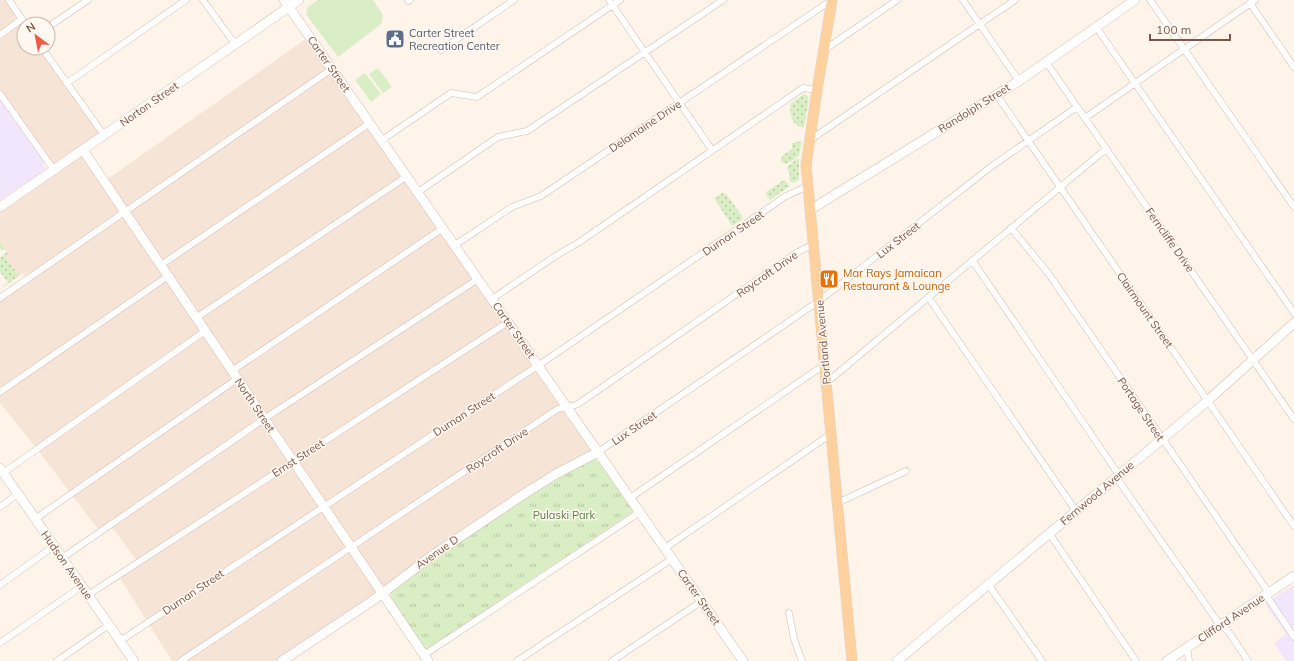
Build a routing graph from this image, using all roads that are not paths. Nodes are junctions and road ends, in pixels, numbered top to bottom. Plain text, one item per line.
1 (9, 0) edge
2 (88, 0) edge
3 (186, 0) edge
4 (203, 0) edge
5 (299, 0) edge
6 (514, 0) edge
7 (620, 0) edge
8 (723, 0) edge
9 (832, 0) edge
10 (897, 0) edge
11 (963, 0) edge
12 (1015, 0) edge
13 (1135, 0) edge
14 (1150, 0) edge
15 (611, 2) edge
16 (1253, 2) edge
17 (287, 3) edge
18 (20, 16) edge
19 (56, 22) edge
20 (980, 24) junction
21 (16, 26) edge
22 (1096, 27) junction
23 (0, 35) edge
24 (235, 44) junction
25 (1185, 49) junction
26 (441, 50) dead end
27 (824, 50) junction
28 (645, 52) junction
29 (48, 56) edge
30 (1046, 62) junction
31 (1294, 67) edge
32 (332, 68) junction
33 (1019, 81) junction
34 (67, 83) junction
35 (1135, 83) junction
36 (817, 90) junction
37 (0, 94) edge
38 (996, 94) junction
39 (680, 103) junction
40 (1077, 107) junction
41 (1085, 118) junction
42 (370, 123) junction
43 (104, 135) junction
44 (382, 140) junction
45 (810, 140) junction
46 (1028, 141) junction
47 (1106, 149) junction
48 (83, 150) junction
49 (712, 150) junction
50 (54, 170) junction
51 (407, 176) junction
52 (808, 186) junction
53 (1060, 188) junction
54 (418, 192) junction
55 (0, 207) edge
56 (1294, 207) edge
57 (810, 210) junction
58 (125, 211) junction
59 (443, 228) junction
60 (1011, 228) junction
61 (814, 244) junction
62 (455, 245) junction
63 (972, 260) junction
64 (161, 265) junction
65 (168, 276) junction
66 (478, 279) junction
67 (928, 297) junction
68 (0, 298) edge
69 (492, 299) junction
70 (819, 301) junction
71 (1294, 313) edge
72 (196, 318) junction
73 (508, 322) junction
74 (1294, 323) edge
75 (205, 332) junction
76 (1253, 360) junction
77 (539, 365) junction
78 (824, 365) junction
79 (235, 375) junction
80 (826, 383) junction
81 (0, 392) edge
82 (1207, 401) junction
83 (568, 407) junction
84 (264, 419) junction
85 (1294, 419) edge
86 (831, 434) junction
87 (1162, 439) junction
88 (598, 452) junction
89 (293, 462) junction
90 (1, 470) edge
91 (906, 471) dead end
92 (1117, 476) junction
93 (18, 494) junction
94 (630, 498) junction
95 (837, 503) junction
96 (323, 506) junction
97 (0, 507) edge
98 (1076, 511) junction
99 (640, 512) junction
100 (35, 519) junction
101 (1294, 526) edge
102 (1049, 533) junction
103 (54, 546) junction
104 (351, 548) junction
105 (665, 548) junction
106 (62, 558) junction
107 (672, 559) junction
108 (1294, 576) edge
109 (0, 584) edge
110 (988, 584) junction
111 (82, 586) junction
112 (383, 594) junction
113 (1267, 594) junction
114 (88, 595) junction
115 (702, 601) junction
116 (789, 613) dead end
117 (109, 625) junction
118 (1220, 625) junction
119 (1294, 637) edge
120 (120, 641) junction
121 (0, 643) edge
122 (1188, 647) junction
123 (426, 658) edge
124 (739, 659) edge
125 (56, 661) edge
126 (134, 661) edge
127 (181, 661) edge
128 (282, 661) edge
129 (517, 661) edge
130 (612, 661) edge
131 (802, 661) edge
132 (852, 661) edge
133 (897, 661) edge
134 (1042, 661) edge
135 (1136, 661) edge
136 (1167, 661) edge
137 (1190, 661) edge
138 (1248, 661) edge

1 - 18 street
2 - 19 street
3 - 34 street
4 - 24 street
5 - 17 street, Norton Street
6 - 26 street
7 - 15 street
8 - 28 street
9 - 27 main road, Portland Avenue
9 - 39 street, Delamaine Drive
10 - 27 street
11 - 20 street
12 - 20 street
13 - 22 street, Randolph Street
14 - 25 street
15 - 28 street
15 - 44 street
16 - 25 street
16 - 31 street
17 - 24 street, Norton Street
17 - 32 street, Carter Street
20 - 33 street
20 - 45 street
21 - 23 street
22 - 30 street, Randolph Street
22 - 35 street
24 - 43 street, Norton Street
25 - 35 street
25 - 56 street
27 - 36 main road, Portland Avenue
28 - 39 street
28 - 54 street
29 - 34 street
30 - 33 street, Randolph Street
30 - 40 street, Ferncliffe Drive
32 - 42 street, Carter Street
32 - 58 street
33 - 38 street, Randolph Street
34 - 43 street
35 - 41 street
35 - 71 street
36 - 45 main road, Portland Avenue
36 - 49 street
37 - 50 street
38 - 46 street, Clairmount Street
38 - 57 street, Randolph Street
39 - 49 street
39 - 62 street, Delamaine Drive
40 - 41 street, Ferncliffe Drive
40 - 46 street, Lux Street
41 - 47 street, Ferncliffe Drive
42 - 44 street, Carter Street
42 - 64 street
43 - 48 street, Norton Street
44 - 51 street, Carter Street
45 - 52 main road, Portland Avenue
46 - 53 street, Clairmount Street
46 - 70 street, Lux Street
47 - 53 street
47 - 76 street, Ferncliffe Drive
48 - 50 street, Norton Street
48 - 58 street, North Street
49 - 69 street
50 - 55 street, Norton Street
51 - 54 street, Carter Street
51 - 72 street
52 - 57 main road, Portland Avenue
52 - 77 street, Durnan Street
53 - 60 street
53 - 82 street, Clairmount Street
54 - 59 street, Carter Street
57 - 61 main road, Portland Avenue
58 - 64 street, North Street
58 - 68 street
59 - 62 street, Carter Street
59 - 79 street
60 - 63 street
60 - 87 street, Portage Street
61 - 70 main road, Portland Avenue
61 - 83 street, Roycroft Drive
62 - 66 street, Carter Street
63 - 67 street
63 - 92 street
64 - 65 street, North Street
65 - 72 street, North Street
65 - 81 street
66 - 69 street, Carter Street
66 - 84 street
67 - 80 street
67 - 98 street
69 - 73 street, Carter Street
70 - 78 main road, Portland Avenue
70 - 88 street, Lux Street
72 - 75 street, North Street
73 - 77 street, Carter Street
73 - 89 street, Ernst Street
74 - 76 street, Fernwood Avenue
75 - 79 street, North Street
75 - 90 street
76 - 82 street, Fernwood Avenue
76 - 85 street, Ferncliffe Drive
77 - 83 street, Carter Street
77 - 96 street, Durnan Street
78 - 80 main road, Portland Avenue
78 - 94 street
79 - 84 street, North Street
79 - 100 street
80 - 86 main road, Portland Avenue
82 - 87 street, Fernwood Avenue
82 - 101 street, Clairmount Street
83 - 88 street, Carter Street
83 - 104 street, Roycroft Drive
84 - 89 street, North Street
84 - 106 street
86 - 95 main road, Portland Avenue
86 - 105 street
87 - 92 street, Fernwood Avenue
87 - 113 street, Portage Street
88 - 94 street, Carter Street
88 - 112 street, Avenue D
89 - 96 street, North Street
89 - 114 street, Ernst Street
90 - 93 street, Hudson Avenue
91 - 95 street
92 - 98 street, Fernwood Avenue
92 - 118 street
93 - 97 street
93 - 100 street, Hudson Avenue
94 - 99 street, Carter Street
95 - 132 main road, Portland Avenue
96 - 104 street, North Street
96 - 120 street, Durnan Street
98 - 102 street, Fernwood Avenue
99 - 105 street, Carter Street
99 - 123 street
100 - 103 street, Hudson Avenue
102 - 110 street, Fernwood Avenue
102 - 135 street
103 - 106 street, Hudson Avenue
103 - 109 street
104 - 112 street, North Street
104 - 127 street, Roycroft Drive
105 - 107 street, Carter Street
106 - 111 street, Hudson Avenue
107 - 115 street, Carter Street
107 - 129 street
108 - 113 street, Clifford Avenue
110 - 133 street, Fernwood Avenue
110 - 134 street
111 - 114 street, Hudson Avenue
111 - 121 street
112 - 123 street, North Street
112 - 128 street, Avenue D
113 - 118 street, Clifford Avenue
113 - 119 street, Portage Street
114 - 117 street, Hudson Avenue
115 - 124 street, Carter Street
115 - 130 street
116 - 131 street
117 - 120 street, Hudson Avenue
117 - 125 street
118 - 122 street, Clifford Avenue
118 - 138 street
120 - 126 street, Hudson Avenue
122 - 136 street, Clifford Avenue
122 - 137 street

